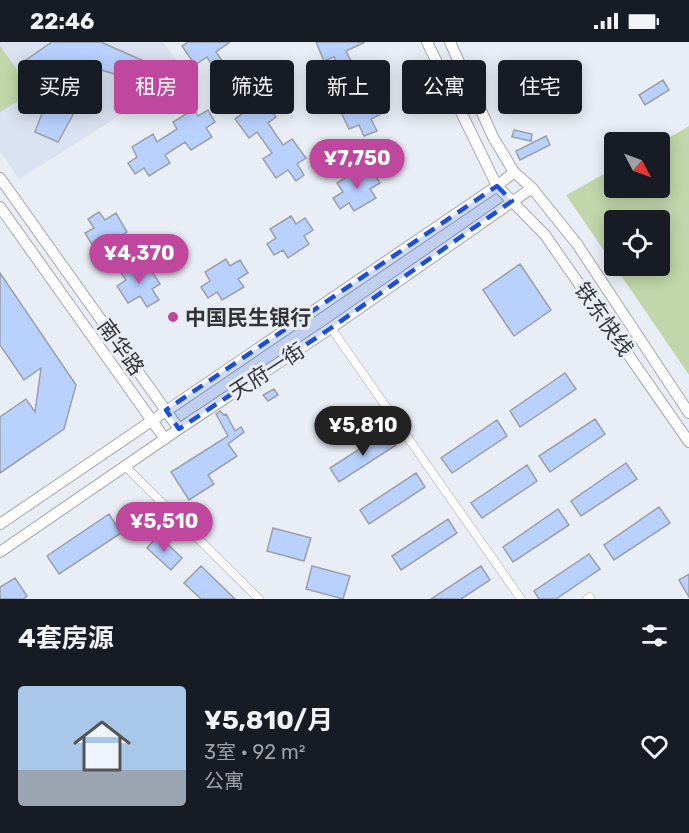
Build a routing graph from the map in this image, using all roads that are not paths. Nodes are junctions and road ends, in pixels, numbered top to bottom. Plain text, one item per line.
1 (427, 42) edge
2 (450, 42) edge
3 (514, 172) junction
4 (0, 178) edge
5 (497, 186) junction
6 (532, 188) junction
7 (512, 201) junction
8 (0, 207) edge
9 (332, 328) junction
10 (166, 410) junction
11 (689, 413) edge
12 (152, 419) junction
13 (179, 429) junction
14 (165, 439) junction
15 (689, 442) edge
16 (125, 466) junction
17 (0, 524) edge
18 (0, 552) edge
19 (259, 599) edge
20 (520, 599) edge

1 - 5 main road, 铁东快线
2 - 3 main road, 铁东快线
3 - 5 main road, 天府一街
3 - 6 main road, 铁东快线
4 - 10 main road, 南华路
5 - 7 main road, 铁东快线
5 - 10 main road, 天府一街
6 - 7 main road, 天府一街
6 - 11 main road, 铁东快线
7 - 9 main road, 天府一街
7 - 15 main road, 铁东快线
8 - 12 main road
9 - 13 main road, 天府一街
9 - 20 street
10 - 12 main road, 天府一街
10 - 13 main road, 南华路
12 - 14 main road
12 - 17 main road, 天府一街
13 - 14 main road, 天府一街
14 - 16 main road, 天府一街
16 - 18 main road, 天府一街
16 - 19 street

